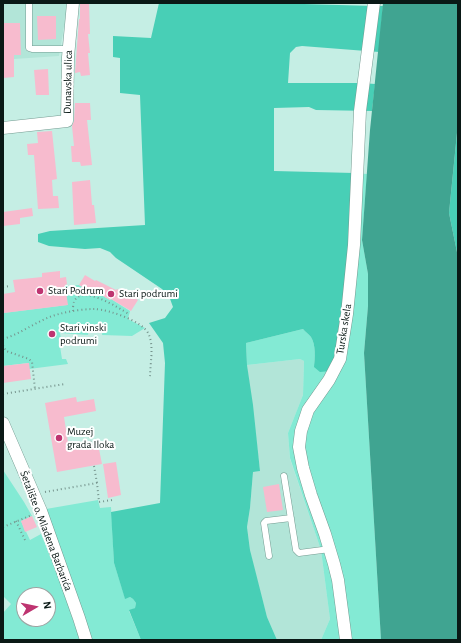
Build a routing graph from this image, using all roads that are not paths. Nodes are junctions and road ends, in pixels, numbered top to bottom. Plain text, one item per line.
1 (30, 3) edge
2 (72, 3) edge
3 (374, 3) edge
4 (69, 49) junction
5 (3, 128) edge
6 (3, 423) edge
7 (284, 476) dead end
8 (291, 518) junction
9 (330, 549) junction
10 (269, 556) dead end
11 (86, 640) edge
12 (346, 640) edge

1 - 4 lane
2 - 4 street, Dunavska ulica
3 - 9 street, Turska skela
4 - 5 street, Dunavska ulica
6 - 11 street, Šetalište o. Mladena Barbarića
7 - 8 lane
8 - 9 lane
8 - 10 lane
9 - 12 street, Turska skela

